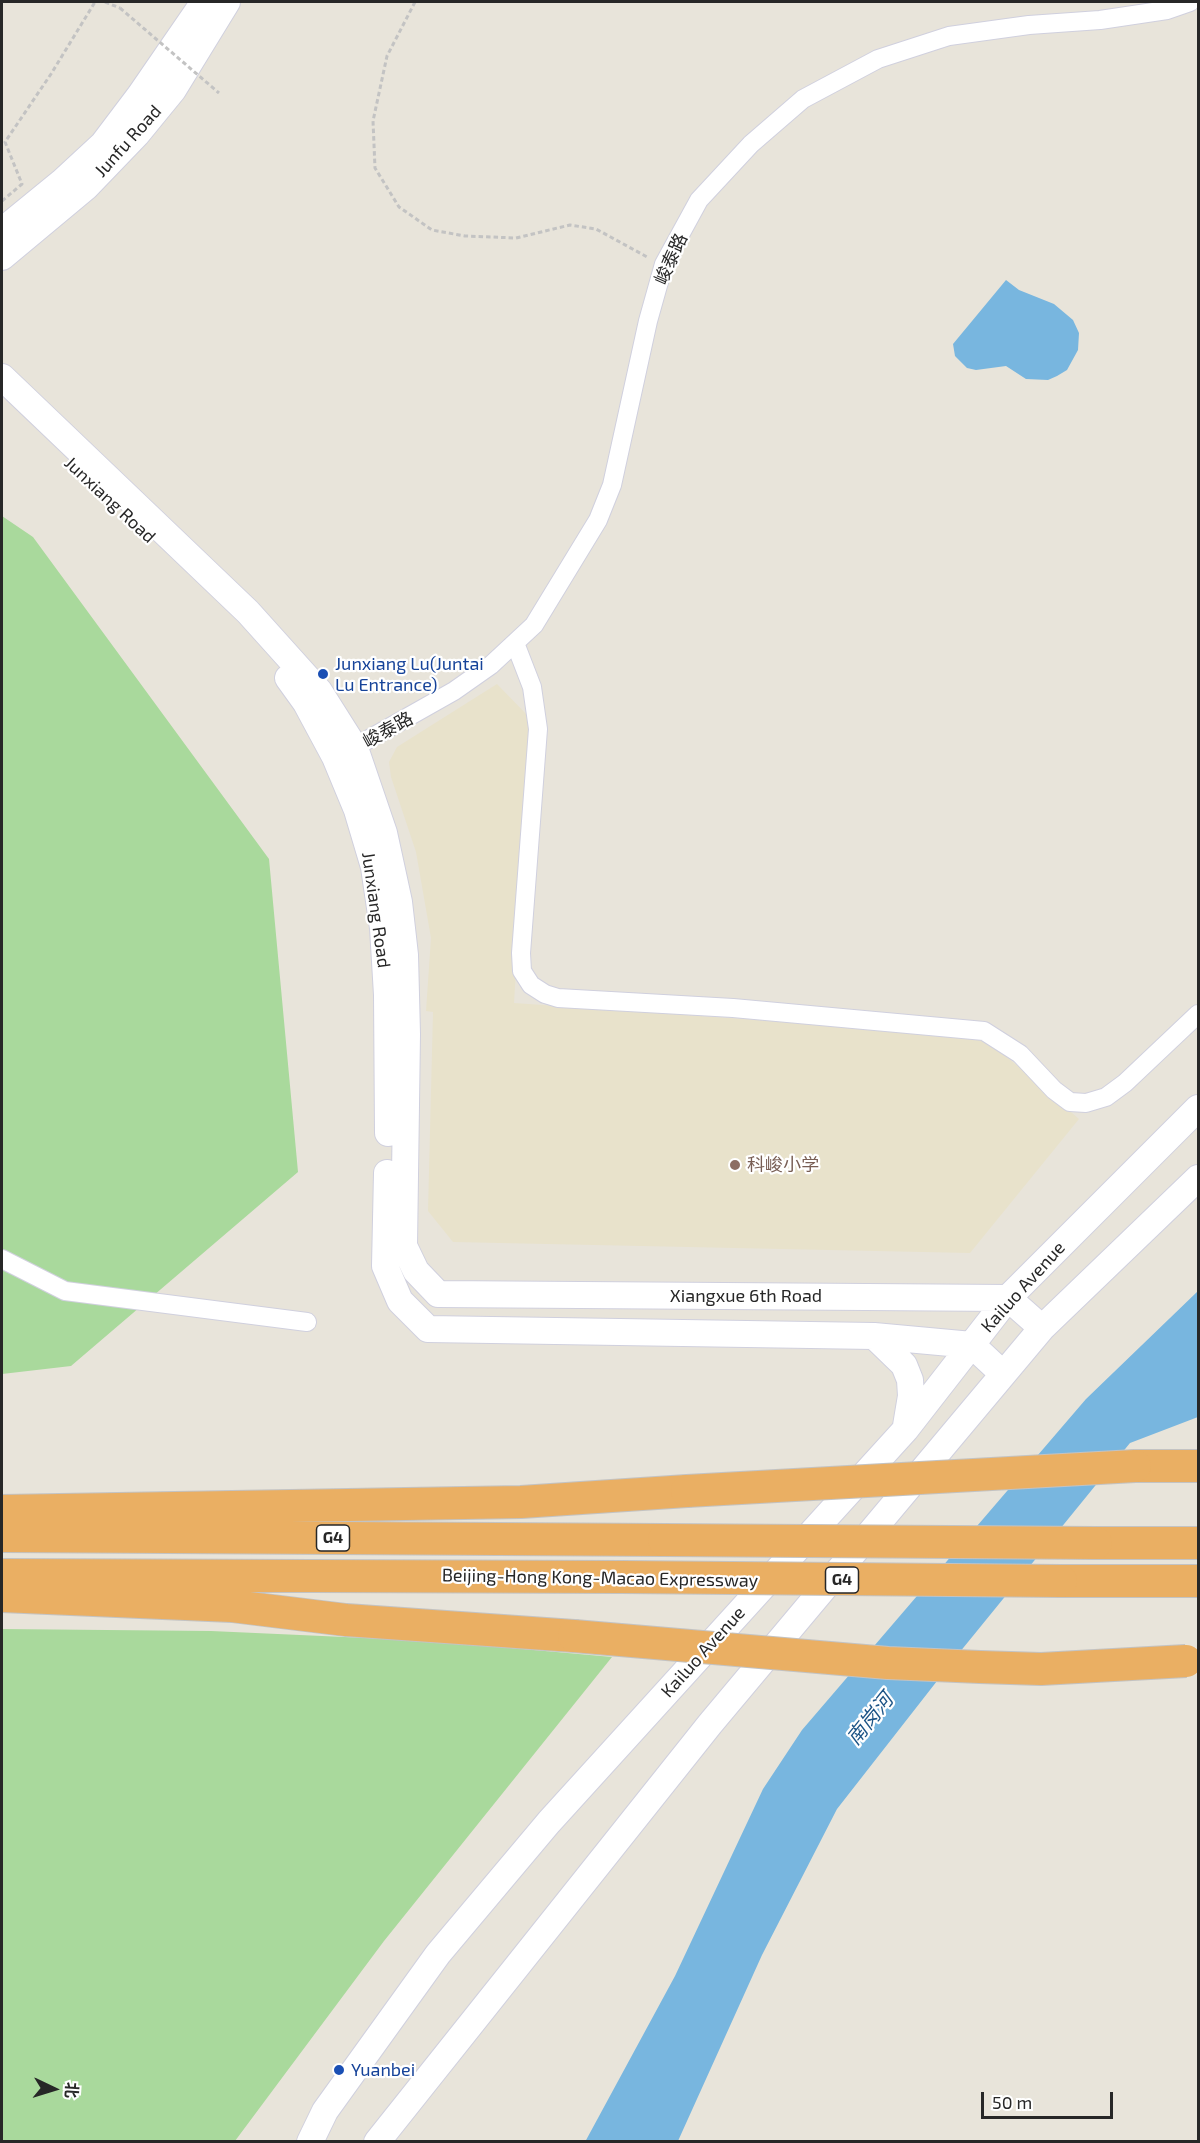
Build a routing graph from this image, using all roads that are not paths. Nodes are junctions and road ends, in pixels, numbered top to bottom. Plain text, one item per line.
1 (204, 2) edge
2 (227, 2) edge
3 (1190, 2) edge
4 (2, 231) edge
5 (2, 257) edge
6 (2, 377) edge
7 (2, 400) edge
8 (515, 643) junction
9 (345, 753) junction
10 (1198, 1014) edge
11 (1198, 1108) edge
12 (1198, 1178) edge
13 (2, 1259) edge
14 (438, 1293) joint
15 (1008, 1298) junction
16 (308, 1322) dead end
17 (1042, 1328) junction
18 (428, 1329) joint
19 (874, 1336) junction
20 (972, 1345) junction
21 (1004, 1374) junction
22 (906, 1429) junction
23 (1198, 1466) edge
24 (2, 1511) edge
25 (2, 1536) edge
26 (1198, 1543) edge
27 (2, 1575) edge
28 (1198, 1581) edge
29 (2, 1596) edge
30 (1192, 1661) edge
31 (310, 2142) edge
32 (377, 2142) edge

1 - 4 street, Junfu Road
2 - 5 street, Junfu Road
3 - 8 street, 峻泰路
6 - 9 street, Junxiang Road
7 - 9 street, Junxiang Road
8 - 9 street, 峻泰路
8 - 10 street
9 - 14 street, Junxiang Road
9 - 18 street, Junxiang Road
11 - 15 street, Kailuo Avenue
12 - 17 street
13 - 16 street
14 - 15 street, Xiangxue 6th Road
15 - 17 street
15 - 20 street, Kailuo Avenue
17 - 21 street
18 - 19 street, Xiangxue 6th Road
19 - 20 street, Xiangxue 6th Road
19 - 22 street
20 - 21 street
20 - 22 street, Kailuo Avenue
21 - 32 street
22 - 31 street, Kailuo Avenue
23 - 24 highway, bridge
25 - 26 highway, Beijing-Hong Kong-Macao Expressway / G4, bridge
27 - 28 highway, Beijing-Hong Kong-Macao Expressway / G4, bridge
29 - 30 highway, bridge

